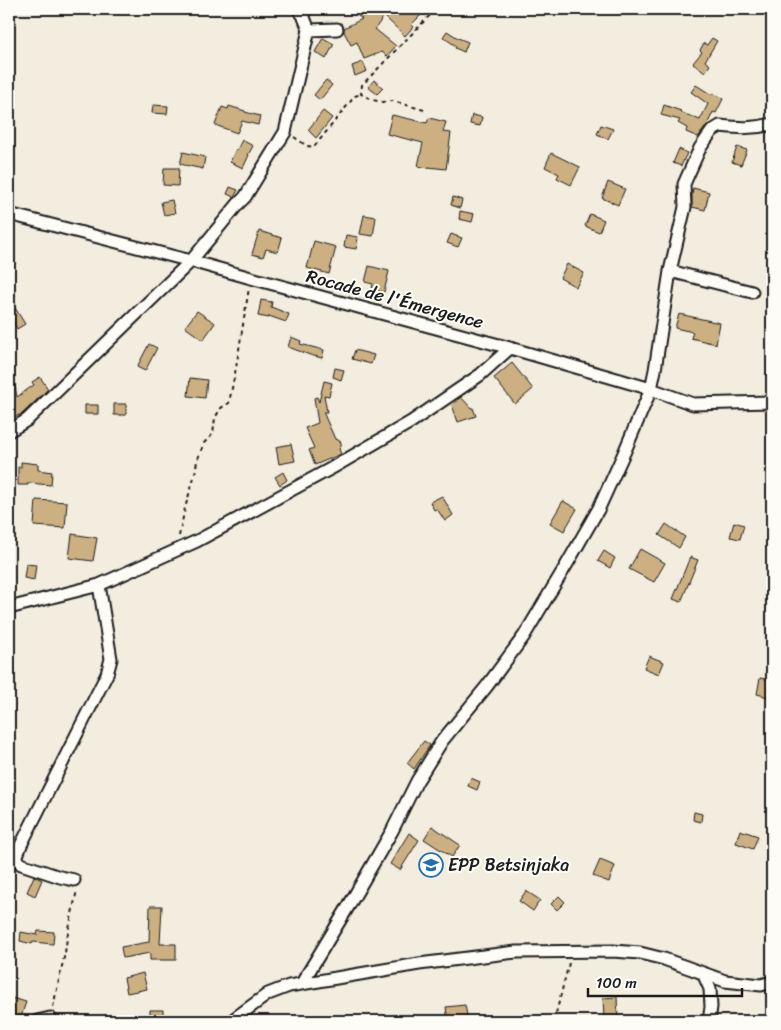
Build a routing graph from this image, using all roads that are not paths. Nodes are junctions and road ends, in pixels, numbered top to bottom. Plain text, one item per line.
1 (298, 9) edge
2 (309, 30) junction
3 (337, 30) dead end
4 (772, 124) edge
5 (9, 214) edge
6 (191, 261) junction
7 (670, 271) junction
8 (752, 292) dead end
9 (510, 348) junction
10 (651, 390) junction
11 (772, 402) edge
12 (9, 430) edge
13 (99, 585) junction
14 (9, 608) edge
15 (74, 880) road end
16 (703, 973) junction
17 (772, 982) edge
18 (302, 983) junction
19 (50, 1018) road end
20 (37, 1021) edge
21 (231, 1021) edge
22 (709, 1021) edge

1 - 2 street
2 - 3 street
2 - 6 street
4 - 7 street
5 - 6 street, Rocade de l'Émergence
6 - 9 street, Rocade de l'Émergence
6 - 12 street
7 - 8 street
7 - 10 street
9 - 10 street, Rocade de l'Émergence
9 - 13 street
10 - 11 street, Rocade de l'Émergence
10 - 18 street
13 - 14 street
13 - 15 street
16 - 17 street
16 - 18 street
16 - 22 street
18 - 21 street
19 - 20 street

